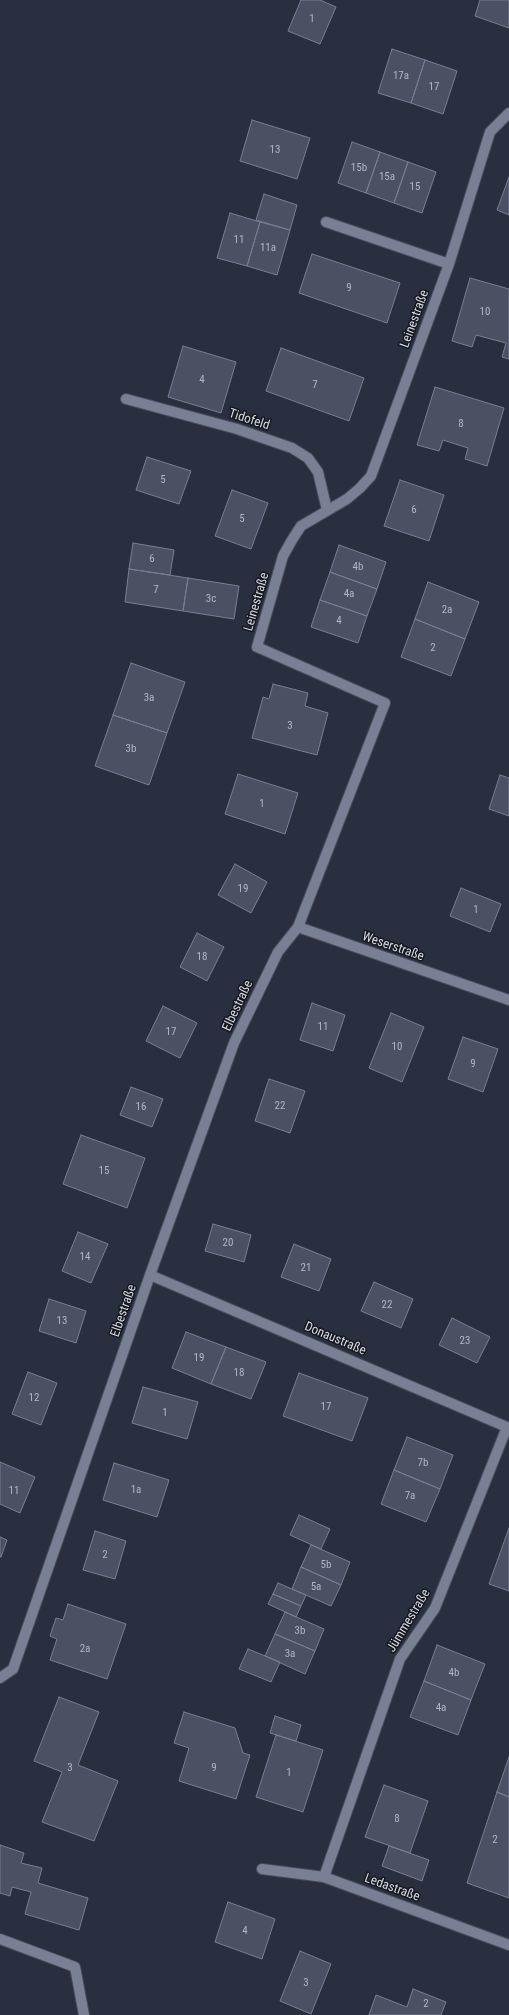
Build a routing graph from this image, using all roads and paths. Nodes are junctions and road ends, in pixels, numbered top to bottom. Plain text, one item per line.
1 (509, 113) edge
2 (326, 222) dead end
3 (450, 264) junction
4 (126, 399) dead end
5 (327, 510) junction
6 (298, 927) junction
7 (509, 1000) edge
8 (150, 1274) junction
9 (508, 1428) edge
10 (0, 1678) edge
11 (262, 1869) dead end
12 (324, 1877) junction
13 (0, 1939) edge
14 (509, 1945) edge
15 (84, 2015) edge

1 - 3 street, Leinestraße
2 - 3 street
3 - 5 street, Leinestraße
4 - 5 street, Tidofeld
5 - 6 street, Leinestraße
6 - 7 street, Weserstraße
6 - 8 street, Elbestraße
8 - 9 street, Donaustraße
8 - 10 street, Elbestraße
9 - 12 street, Jümmestraße
11 - 12 street, Ledastraße
12 - 14 street, Ledastraße
13 - 15 street

